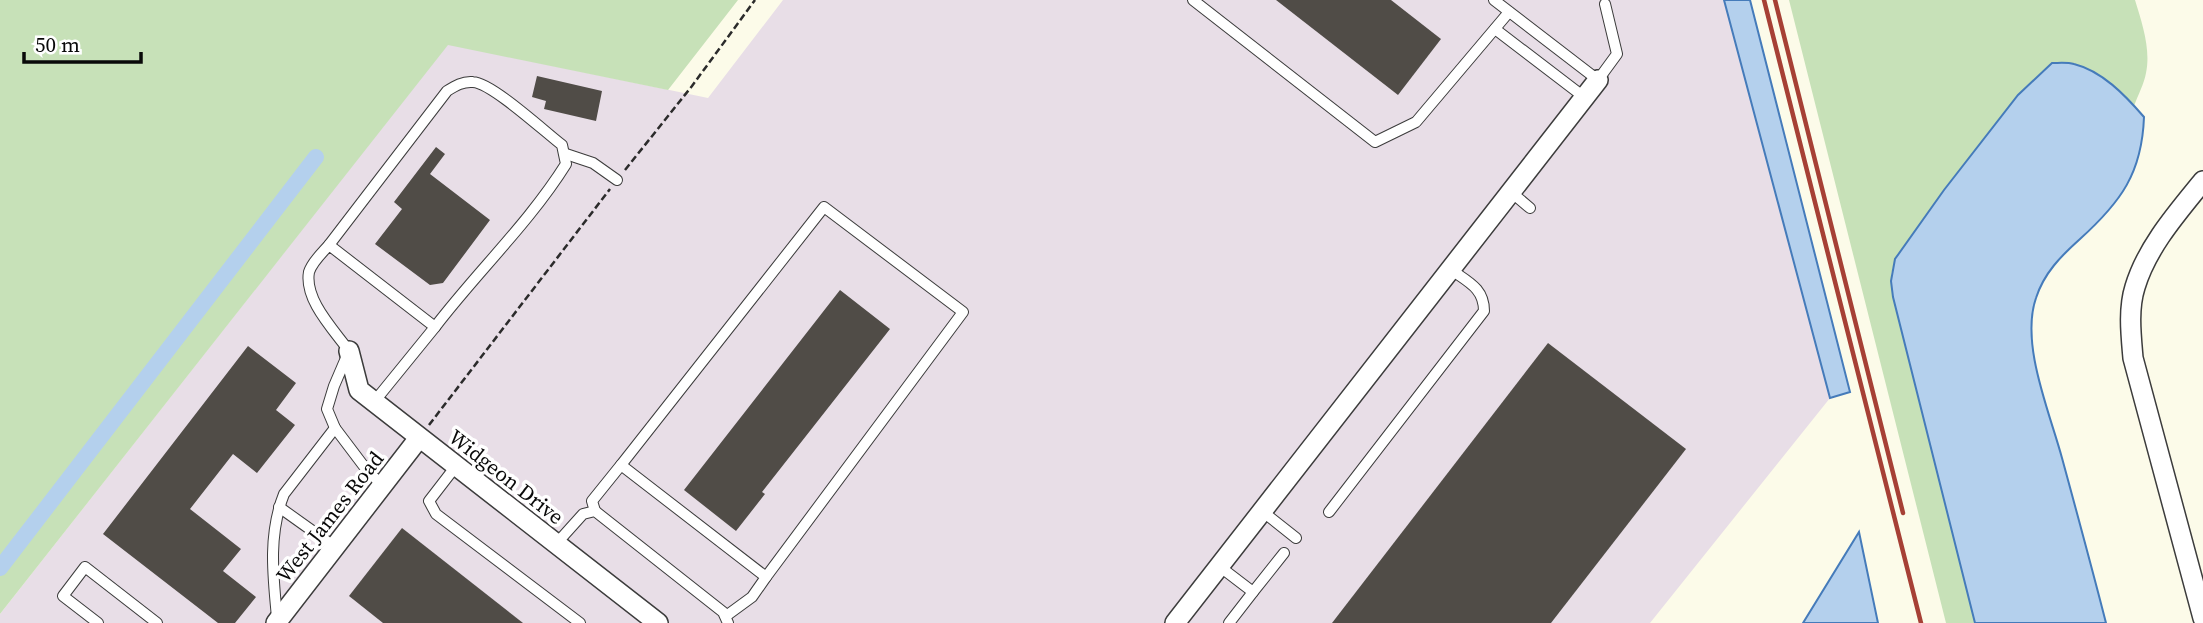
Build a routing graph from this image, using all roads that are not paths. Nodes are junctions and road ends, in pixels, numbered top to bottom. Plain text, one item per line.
1 (1193, 0) edge
2 (1494, 0) edge
3 (1605, 4) dead end
4 (1509, 12) junction
5 (1495, 29) junction
6 (1598, 80) junction
7 (1584, 97) junction
8 (566, 154) junction
9 (617, 180) road end
10 (2203, 181) edge
11 (1511, 191) junction
12 (1530, 208) dead end
13 (329, 245) junction
14 (1451, 269) junction
15 (435, 327) junction
16 (349, 351) junction
17 (374, 402) junction
18 (335, 428) junction
19 (419, 438) junction
20 (621, 465) junction
21 (456, 466) junction
22 (383, 485) junction
23 (279, 507) junction
24 (1262, 511) junction
25 (595, 512) junction
26 (1329, 512) dead end
27 (1296, 538) dead end
28 (556, 544) junction
29 (335, 547) junction
30 (1284, 553) dead end
31 (1219, 566) junction
32 (766, 577) junction
33 (1253, 592) junction
34 (2203, 618) edge
35 (727, 620) edge
36 (277, 622) edge
37 (98, 623) edge
38 (157, 623) edge
39 (580, 623) edge
40 (658, 623) edge
41 (1175, 623) edge
42 (1229, 623) edge

1 - 5 lane
2 - 4 lane
3 - 6 lane
4 - 5 lane
4 - 6 lane
5 - 7 lane
6 - 7 street
7 - 11 street
8 - 9 lane
8 - 13 lane
8 - 15 lane
10 - 34 street
11 - 12 lane
11 - 14 street
13 - 15 lane
13 - 16 lane
14 - 24 street
14 - 26 lane
15 - 17 lane
16 - 17 street, Widgeon Drive
16 - 18 lane
17 - 19 street, Widgeon Drive
18 - 22 lane
18 - 23 lane
19 - 21 street, Widgeon Drive
19 - 22 street, West James Road
20 - 25 lane
20 - 32 lane
20 - 32 lane
21 - 28 street, Widgeon Drive
21 - 39 lane
22 - 29 street, West James Road
23 - 29 lane
23 - 36 lane
24 - 27 lane
24 - 31 street
25 - 28 lane
25 - 35 lane
28 - 40 street, Widgeon Drive
29 - 36 street, West James Road
30 - 33 lane
31 - 33 lane
31 - 41 street
32 - 35 lane
33 - 42 lane
37 - 38 lane

